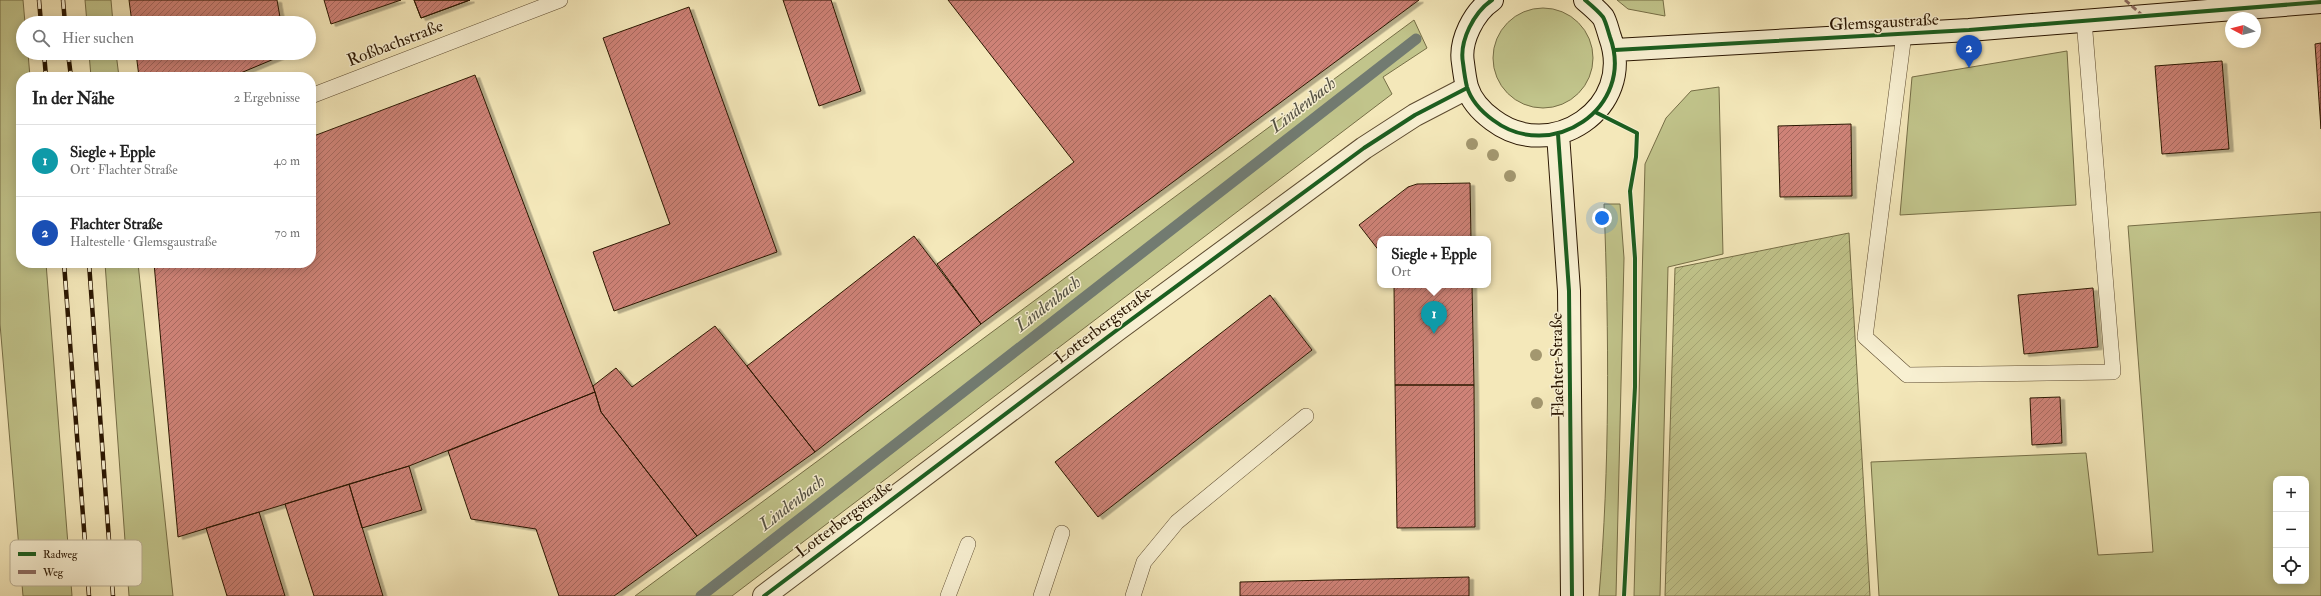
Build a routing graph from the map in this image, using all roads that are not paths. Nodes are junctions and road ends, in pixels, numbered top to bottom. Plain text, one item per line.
1 (560, 0) edge
2 (1492, 0) edge
3 (1585, 0) edge
4 (2321, 2) edge
5 (2233, 5) edge
6 (2084, 20) junction
7 (1904, 34) junction
8 (1615, 50) junction
9 (1467, 88) junction
10 (316, 94) edge
11 (1558, 134) junction
12 (1306, 416) dead end
13 (1062, 532) dead end
14 (968, 544) dead end
15 (764, 596) edge
16 (948, 596) edge
17 (1041, 596) edge
18 (1133, 596) edge
19 (1572, 596) edge

1 - 10 lane, Roßbachstraße
2 - 9 main road
3 - 8 main road
4 - 5 main road, Glemsgaustraße
5 - 6 main road, Glemsgaustraße
6 - 7 main road, Glemsgaustraße
6 - 7 lane
7 - 8 main road, Glemsgaustraße
8 - 11 main road
9 - 11 main road
9 - 15 main road, Lotterbergstraße
11 - 19 main road, Flachter Straße
12 - 18 lane
13 - 17 lane
14 - 16 lane

